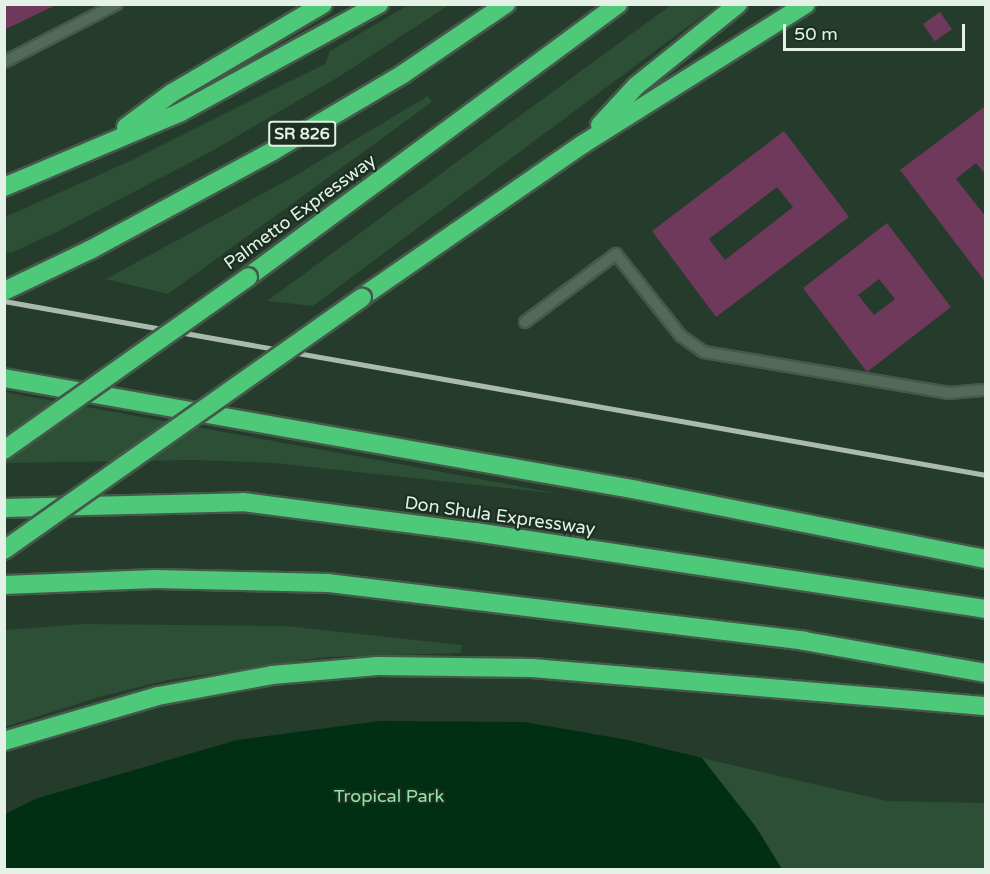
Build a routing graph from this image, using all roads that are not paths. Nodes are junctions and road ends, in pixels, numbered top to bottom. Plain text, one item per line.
1 (117, 4) edge
2 (323, 4) edge
3 (379, 4) edge
4 (506, 4) edge
5 (618, 4) edge
6 (738, 4) edge
7 (806, 4) edge
8 (4, 62) edge
9 (108, 140) junction
10 (583, 144) junction
11 (4, 187) edge
12 (4, 291) edge
13 (525, 322) dead end
14 (4, 378) edge
15 (986, 390) edge
16 (4, 450) edge
17 (4, 508) edge
18 (4, 550) edge
19 (986, 559) edge
20 (4, 585) edge
21 (986, 609) edge
22 (986, 673) edge
23 (986, 706) edge
24 (4, 741) edge

1 - 8 lane
2 - 9 highway
3 - 9 highway
4 - 12 highway, SR 826
5 - 16 highway, Palmetto Expressway, bridge
6 - 10 highway
7 - 10 highway
9 - 11 highway
10 - 18 highway, bridge
13 - 15 lane
14 - 19 highway
17 - 21 highway, Don Shula Expressway
20 - 22 highway
23 - 24 highway

